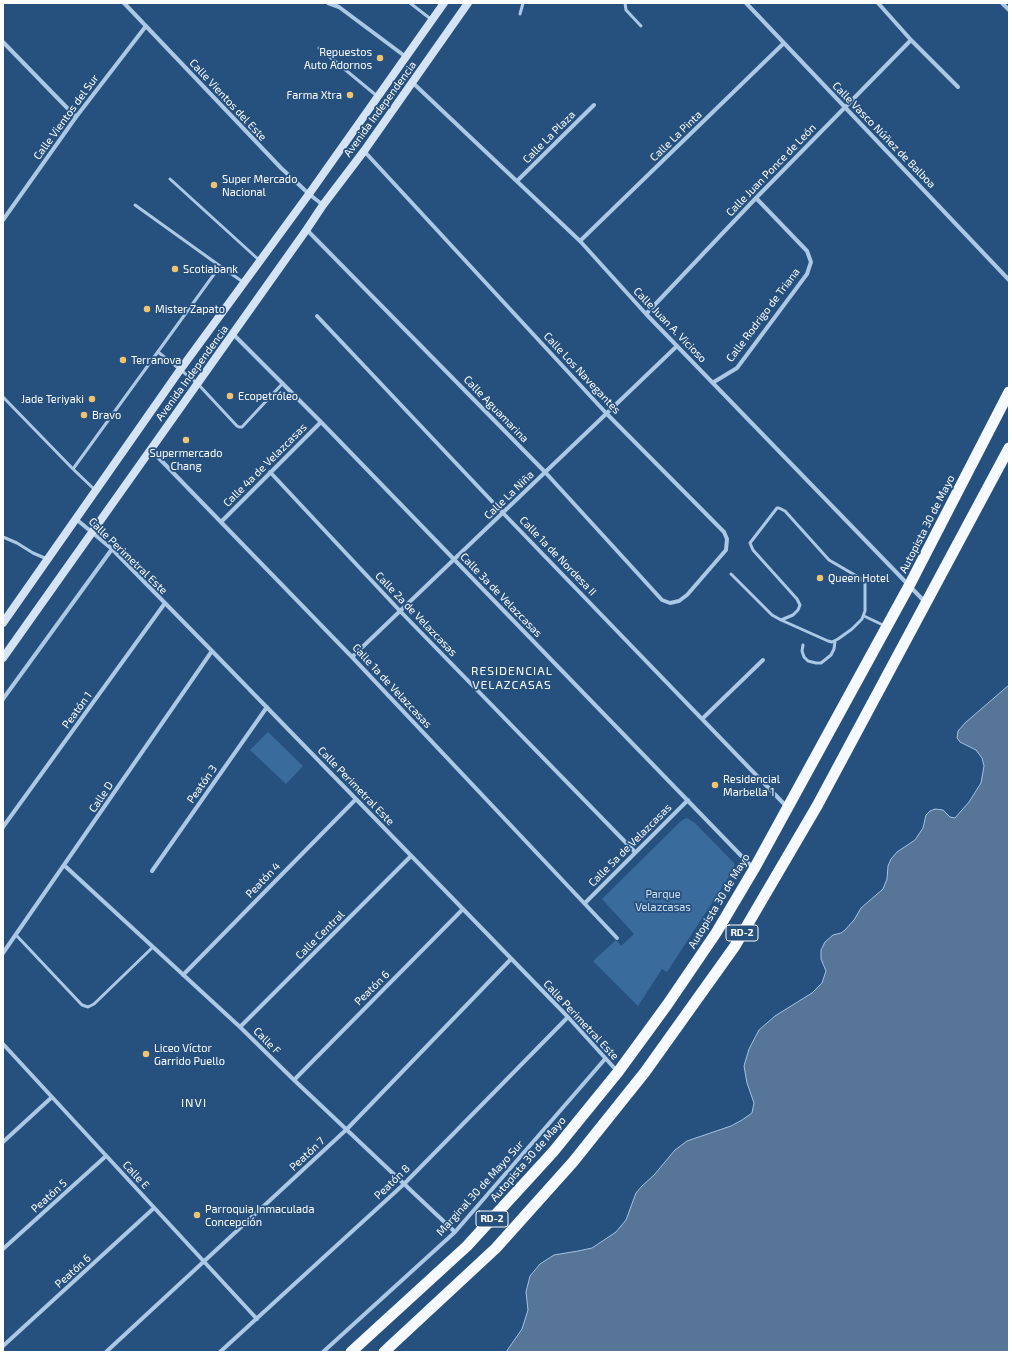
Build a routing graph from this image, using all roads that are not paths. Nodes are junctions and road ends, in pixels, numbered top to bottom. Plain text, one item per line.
1 (124, 3) edge
2 (328, 3) edge
3 (410, 3) edge
4 (444, 3) edge
5 (468, 3) edge
6 (524, 3) edge
7 (625, 3) edge
8 (746, 3) edge
9 (878, 3) edge
10 (1002, 3) edge
11 (1009, 10) edge
12 (520, 14) dead end
13 (432, 20) junction
14 (146, 26) junction
15 (641, 26) dead end
16 (911, 40) junction
17 (3, 42) edge
18 (784, 42) junction
19 (318, 48) dead end
20 (406, 57) junction
21 (412, 82) junction
22 (958, 87) dead end
23 (378, 97) junction
24 (594, 105) dead end
25 (845, 106) junction
26 (76, 117) junction
27 (364, 151) junction
28 (170, 180) dead end
29 (517, 181) junction
30 (309, 194) junction
31 (756, 198) junction
32 (135, 205) dead end
33 (323, 205) junction
34 (3, 220) edge
35 (307, 230) junction
36 (580, 241) junction
37 (259, 260) junction
38 (220, 266) junction
39 (1009, 280) edge
40 (244, 283) junction
41 (646, 314) junction
42 (317, 316) dead end
43 (233, 334) junction
44 (677, 346) junction
45 (158, 352) junction
46 (180, 370) junction
47 (714, 382) junction
48 (282, 383) junction
49 (197, 384) junction
50 (1009, 392) edge
51 (3, 397) edge
52 (606, 413) junction
53 (321, 422) junction
54 (1009, 448) edge
55 (151, 450) junction
56 (73, 469) junction
57 (270, 472) junction
58 (545, 472) junction
59 (95, 491) junction
60 (503, 512) junction
61 (76, 519) junction
62 (221, 522) junction
63 (92, 532) junction
64 (3, 537) edge
65 (112, 549) junction
66 (47, 559) junction
67 (454, 560) junction
68 (731, 574) dead end
69 (909, 586) junction
70 (670, 603) joint
71 (926, 603) junction
72 (165, 604) junction
73 (400, 611) junction
74 (864, 616) junction
75 (781, 620) junction
76 (3, 623) edge
77 (887, 627) junction
78 (835, 641) junction
79 (803, 645) dead end
80 (212, 651) junction
81 (352, 657) junction
82 (3, 658) edge
83 (763, 660) dead end
84 (3, 699) edge
85 (267, 707) junction
86 (702, 719) junction
87 (356, 798) junction
88 (688, 800) junction
89 (788, 807) junction
90 (3, 827) edge
91 (635, 852) junction
92 (411, 856) junction
93 (65, 866) junction
94 (754, 869) junction
95 (152, 871) dead end
96 (585, 903) junction
97 (463, 909) junction
98 (16, 935) junction
99 (617, 938) dead end
100 (153, 947) junction
101 (3, 953) edge
102 (511, 959) junction
103 (183, 975) junction
104 (568, 1017) junction
105 (240, 1027) junction
106 (3, 1044) edge
107 (605, 1060) junction
108 (618, 1072) junction
109 (294, 1080) junction
110 (52, 1097) junction
111 (347, 1129) junction
112 (3, 1142) edge
113 (106, 1156) junction
114 (404, 1184) junction
115 (154, 1208) junction
116 (455, 1232) junction
117 (3, 1249) edge
118 (204, 1262) junction
119 (256, 1319) junction
120 (3, 1346) edge
121 (106, 1352) edge
122 (220, 1352) edge
123 (323, 1352) edge
124 (351, 1352) edge
125 (384, 1352) edge

1 - 14 street, Calle Vientos del Este
2 - 20 street
3 - 13 lane
4 - 13 main road, Avenida Independencia
5 - 21 main road, Avenida Independencia
6 - 12 lane
7 - 15 lane
8 - 18 street, Calle Vasco Núñez de Balboa
9 - 16 street
10 - 11 street
13 - 20 main road, Avenida Independencia
14 - 26 street, Calle Vientos del Sur
14 - 30 street, Calle Vientos del Este
16 - 22 street
16 - 25 street, Calle Juan Ponce de León
17 - 26 street
18 - 25 street, Calle Vasco Núñez de Balboa
18 - 36 street, Calle La Pinta
19 - 23 lane
20 - 23 main road, Avenida Independencia
21 - 27 main road, Avenida Independencia
21 - 29 street, Calle Juan A. Vicioso
23 - 30 main road, Avenida Independencia
24 - 29 street, Calle La Plaza
25 - 31 street, Calle Juan Ponce de León
25 - 39 street, Calle Vasco Núñez de Balboa
26 - 34 street, Calle Vientos del Sur
27 - 33 main road, Avenida Independencia
27 - 52 street, Calle Los Navegantes
28 - 37 lane
29 - 36 street, Calle Juan A. Vicioso
30 - 33 street, Calle Vientos del Este
30 - 37 main road, Avenida Independencia
31 - 41 street, Calle Juan Ponce de León
31 - 47 street, Calle Rodrigo de Triana
32 - 38 lane
33 - 35 main road, Avenida Independencia
35 - 43 main road, Avenida Independencia
35 - 58 street, Calle Aguamarina
36 - 41 street, Calle Juan A. Vicioso
37 - 40 main road, Avenida Independencia
38 - 40 lane
38 - 45 lane
40 - 46 main road, Avenida Independencia
41 - 44 street, Calle Juan A. Vicioso
42 - 60 street, Calle 1a de Nordesa II
43 - 48 street, Calle 3a de Velazcasas
43 - 49 main road, Avenida Independencia
44 - 47 street, Calle Juan A. Vicioso
44 - 52 street, Calle La Niña
45 - 46 lane
45 - 56 lane
46 - 49 lane
46 - 59 main road, Avenida Independencia
47 - 69 street, Calle Juan A. Vicioso
48 - 49 lane
48 - 53 street, Calle 3a de Velazcasas
49 - 55 main road, Avenida Independencia
50 - 69 highway, Autopista 30 de Mayo / RD-2
51 - 56 lane
52 - 58 street, Calle La Niña
52 - 70 street, Calle Los Navegantes
53 - 57 street, Calle 4a de Velazcasas
53 - 67 street, Calle 3a de Velazcasas
54 - 71 highway, RD-2
55 - 62 street, Calle 1a de Velazcasas
55 - 63 main road, Avenida Independencia
56 - 59 lane
57 - 62 street, Calle 4a de Velazcasas
57 - 73 street, Calle 2a de Velazcasas
58 - 60 street, Calle La Niña
58 - 70 street, Calle Aguamarina
59 - 61 main road, Avenida Independencia
60 - 67 street, Calle La Niña
60 - 86 street, Calle 1a de Nordesa II
61 - 63 street, Calle Perimetral Este
61 - 66 main road, Avenida Independencia
62 - 81 street, Calle 1a de Velazcasas
63 - 65 street, Calle Perimetral Este
63 - 82 main road, Avenida Independencia
64 - 66 lane
65 - 72 street, Calle Perimetral Este
65 - 84 street
66 - 76 main road, Avenida Independencia
67 - 73 street, Calle La Niña
67 - 88 street, Calle 3a de Velazcasas
68 - 75 lane
69 - 71 street, Calle Juan A. Vicioso
69 - 77 highway, Autopista 30 de Mayo / RD-2
71 - 125 highway, RD-2
72 - 80 street, Calle Perimetral Este
72 - 90 street, Peatón 1
73 - 81 street, Calle La Niña
73 - 91 street, Calle 2a de Velazcasas
74 - 75 lane
74 - 77 lane
74 - 78 lane
75 - 78 lane
77 - 89 highway, Autopista 30 de Mayo / RD-2
78 - 79 lane
80 - 85 street, Calle Perimetral Este
80 - 93 street, Calle D
81 - 96 street, Calle 1a de Velazcasas
83 - 86 street
85 - 87 street, Calle Perimetral Este
85 - 95 street, Peatón 3
86 - 89 street, Calle 1a de Nordesa II
87 - 92 street, Calle Perimetral Este
87 - 103 street, Peatón 4
88 - 91 street, Calle 5a de Velazcasas
88 - 94 street, Calle 3a de Velazcasas
89 - 94 highway, Autopista 30 de Mayo / RD-2
91 - 96 street, Calle 5a de Velazcasas
92 - 97 street, Calle Perimetral Este
92 - 105 street, Calle Central
93 - 98 street, Calle D
93 - 100 street, Calle F
94 - 108 highway, Autopista 30 de Mayo / RD-2
96 - 99 street, Calle 1a de Velazcasas
97 - 102 street, Calle Perimetral Este
97 - 109 street, Peatón 6
98 - 100 lane
98 - 101 street, Calle D
100 - 103 street, Calle F
102 - 104 street, Calle Perimetral Este
102 - 111 street, Peatón 7
103 - 105 street, Calle F
104 - 107 street, Calle Perimetral Este
104 - 114 street, Peatón 8
105 - 109 street, Calle F
106 - 110 street, Calle E
107 - 108 street, Calle Perimetral Este
107 - 116 street, Marginal 30 de Mayo Sur
108 - 124 highway, Autopista 30 de Mayo / RD-2
109 - 111 street, Calle F
110 - 112 street
110 - 113 street, Calle E
111 - 114 street, Calle F
111 - 118 street, Peatón 7
113 - 115 street, Calle E
113 - 117 street, Peatón 5
114 - 116 street, Calle F
114 - 119 street, Peatón 8
115 - 118 street, Calle E
115 - 120 street, Peatón 6
116 - 123 street, Marginal 30 de Mayo Sur
118 - 119 street, Calle E
118 - 121 street, Peatón 7
119 - 122 street, Peatón 8

